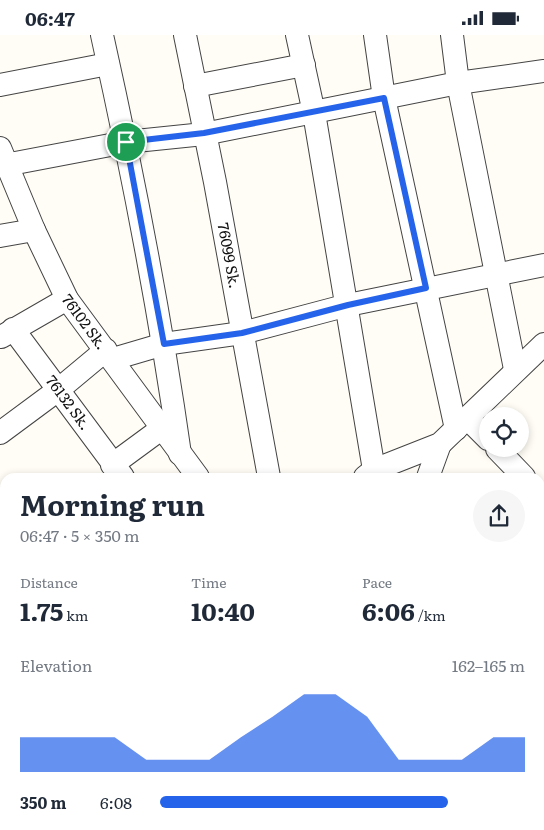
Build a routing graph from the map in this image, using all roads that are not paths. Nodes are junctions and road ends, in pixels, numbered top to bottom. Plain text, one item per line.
1 (102, 35) edge
2 (185, 35) edge
3 (297, 35) edge
4 (375, 35) edge
5 (452, 35) edge
6 (108, 64) junction
7 (304, 65) junction
8 (544, 71) edge
9 (458, 83) junction
10 (0, 85) edge
11 (195, 86) junction
12 (384, 98) junction
13 (314, 113) junction
14 (204, 133) junction
15 (126, 142) junction
16 (2, 160) edge
17 (34, 230) junction
18 (0, 236) edge
19 (544, 265) edge
20 (498, 274) junction
21 (426, 288) junction
22 (67, 299) junction
23 (348, 305) junction
24 (6, 333) edge
25 (242, 333) junction
26 (164, 344) junction
27 (544, 344) edge
28 (109, 355) junction
29 (515, 369) junction
30 (58, 390) junction
31 (161, 429) junction
32 (454, 430) junction
33 (0, 433) edge
34 (479, 437) edge
35 (180, 454) junction
36 (504, 457) edge
37 (119, 473) edge
38 (121, 473) edge
39 (195, 473) edge
40 (268, 473) edge
41 (369, 473) edge
42 (371, 473) edge
43 (430, 473) edge
44 (520, 473) edge

1 - 6 street
2 - 11 street, 76099 Sk.
3 - 7 street
4 - 12 street
5 - 9 street
6 - 10 street
6 - 15 street
7 - 11 street
7 - 13 street
8 - 9 street
9 - 12 street
9 - 20 street
11 - 14 street, 76099 Sk.
12 - 13 street
12 - 21 street
13 - 14 street
13 - 23 street
14 - 15 street
14 - 25 street, 76099 Sk.
15 - 16 street
15 - 26 street
16 - 17 street, 76102 Sk.
17 - 18 street
17 - 22 street, 76102 Sk.
19 - 20 street
20 - 21 street
20 - 29 street
21 - 23 street
21 - 32 street
22 - 24 street
22 - 28 street, 76102 Sk.
23 - 25 street
23 - 41 street
24 - 30 street, 76132 Sk.
25 - 26 street
25 - 40 street, 76099 Sk.
26 - 28 street
26 - 35 street
27 - 29 street
28 - 30 street
28 - 31 street, 76102 Sk.
29 - 32 street
30 - 33 street
30 - 37 street, 76132 Sk.
31 - 35 street, 76102 Sk.
31 - 38 street
32 - 34 street
32 - 42 street
32 - 43 street
35 - 39 street, 76102 Sk.
36 - 44 street

